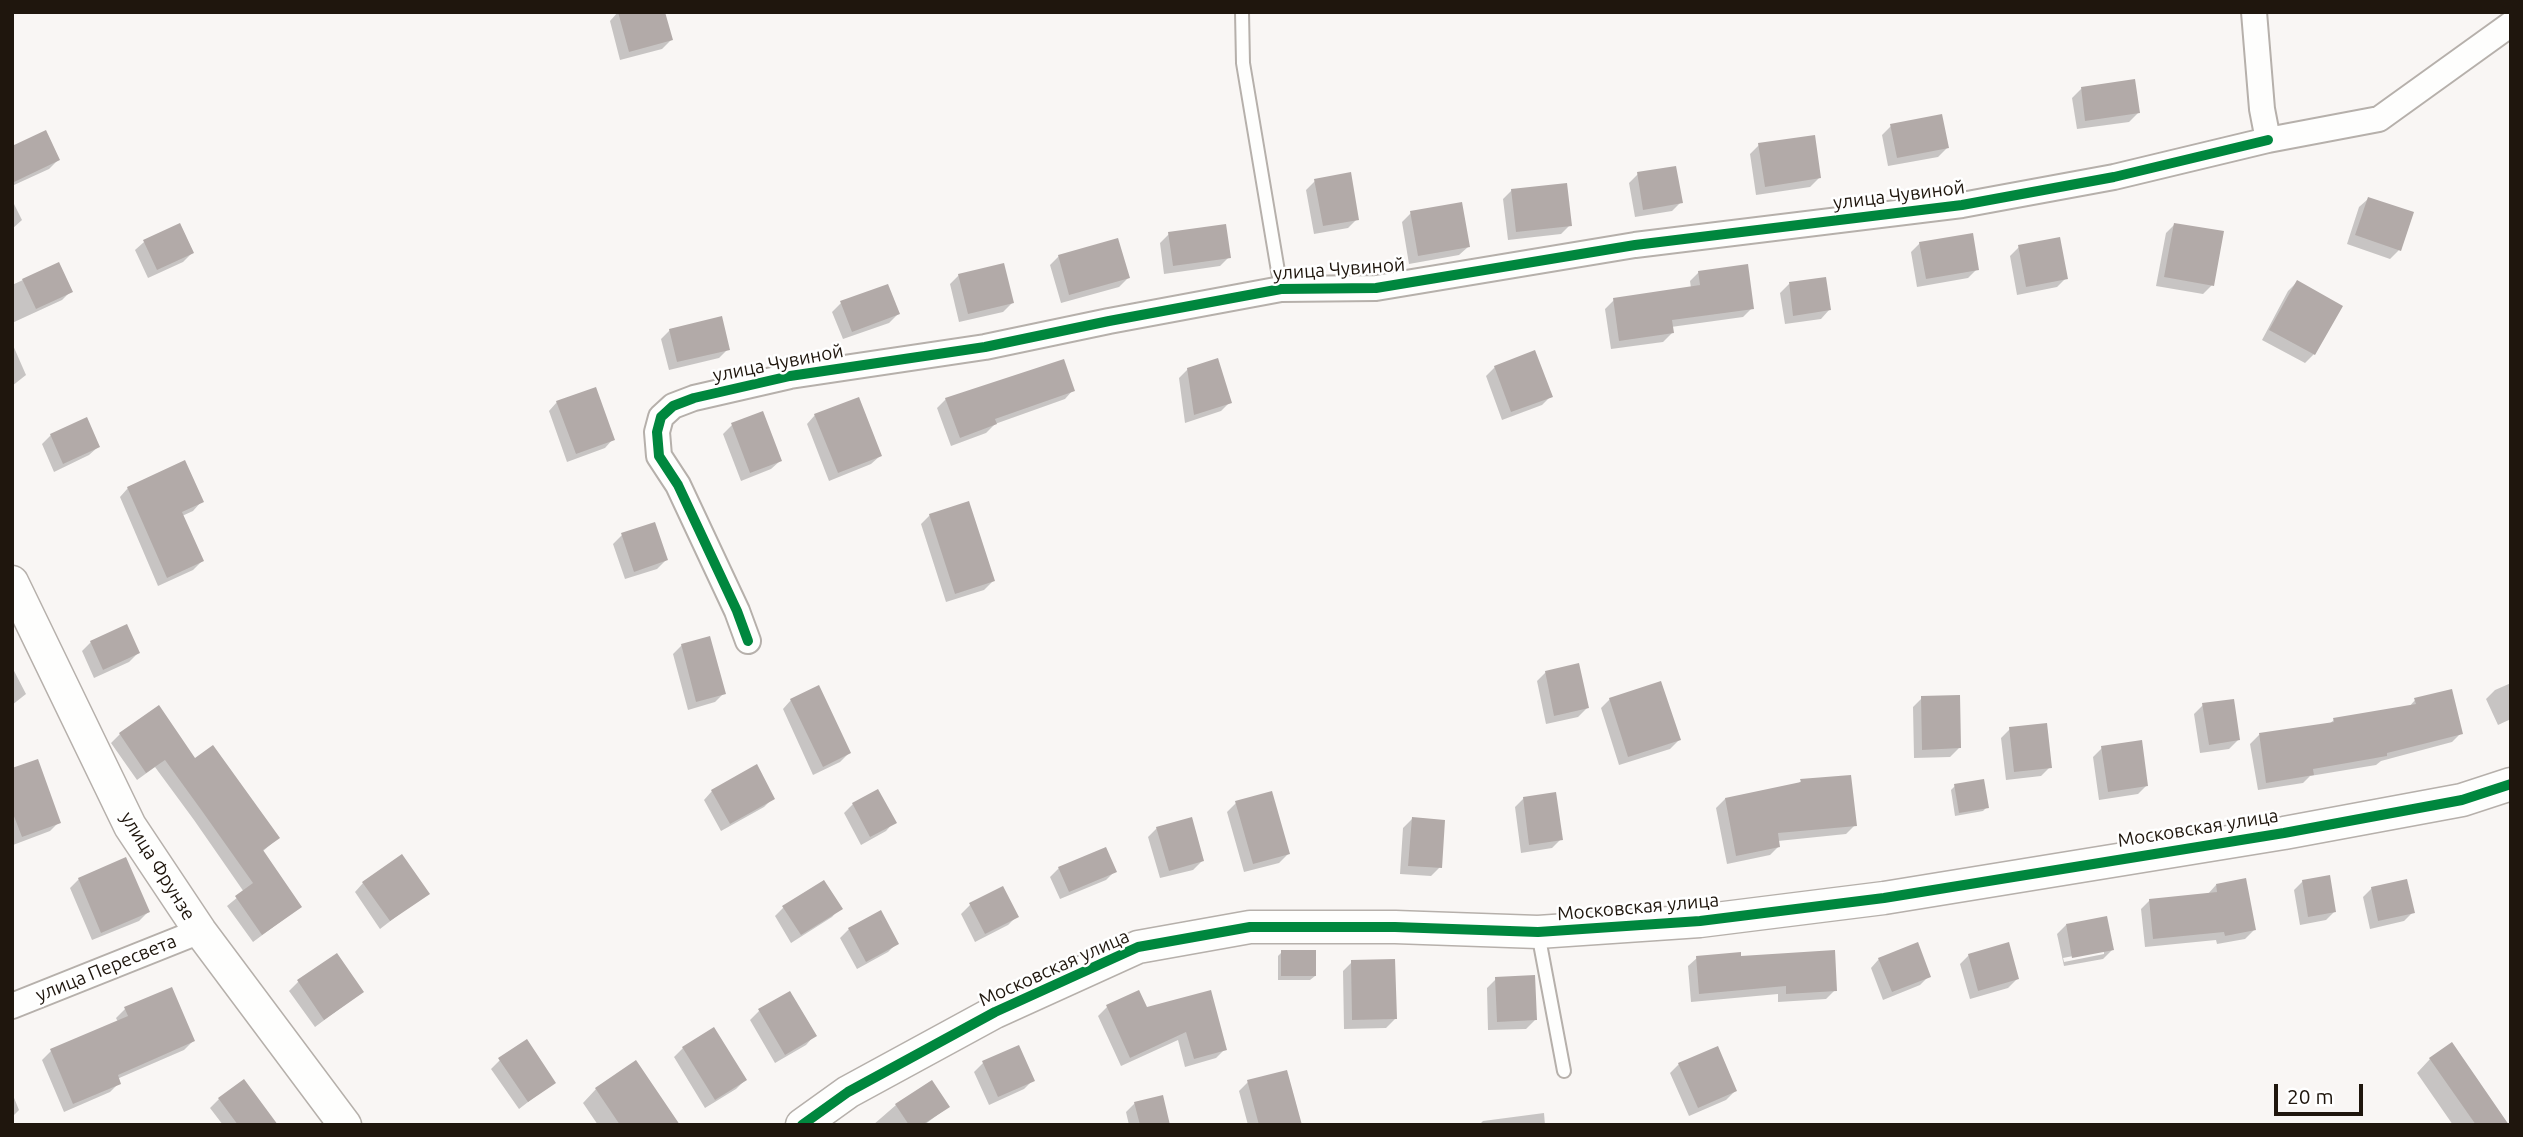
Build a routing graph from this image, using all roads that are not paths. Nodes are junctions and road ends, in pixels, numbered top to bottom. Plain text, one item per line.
1 (1242, 12) edge
2 (2254, 12) edge
3 (2511, 24) edge
4 (2267, 141) junction
5 (1281, 289) junction
6 (12, 582) edge
7 (748, 641) dead end
8 (2511, 783) edge
9 (200, 931) junction
10 (1538, 932) junction
11 (12, 1006) edge
12 (1564, 1070) dead end
13 (345, 1125) edge
14 (803, 1125) edge

1 - 5 lane
2 - 4 street
3 - 4 street, улица Чувиной
4 - 5 street, улица Чувиной
5 - 7 street, улица Чувиной
6 - 9 street, улица Фрунзе
8 - 10 street, Московская улица
9 - 11 street, улица Пересвета
9 - 13 street, улица Фрунзе
10 - 12 lane
10 - 14 street, Московская улица

